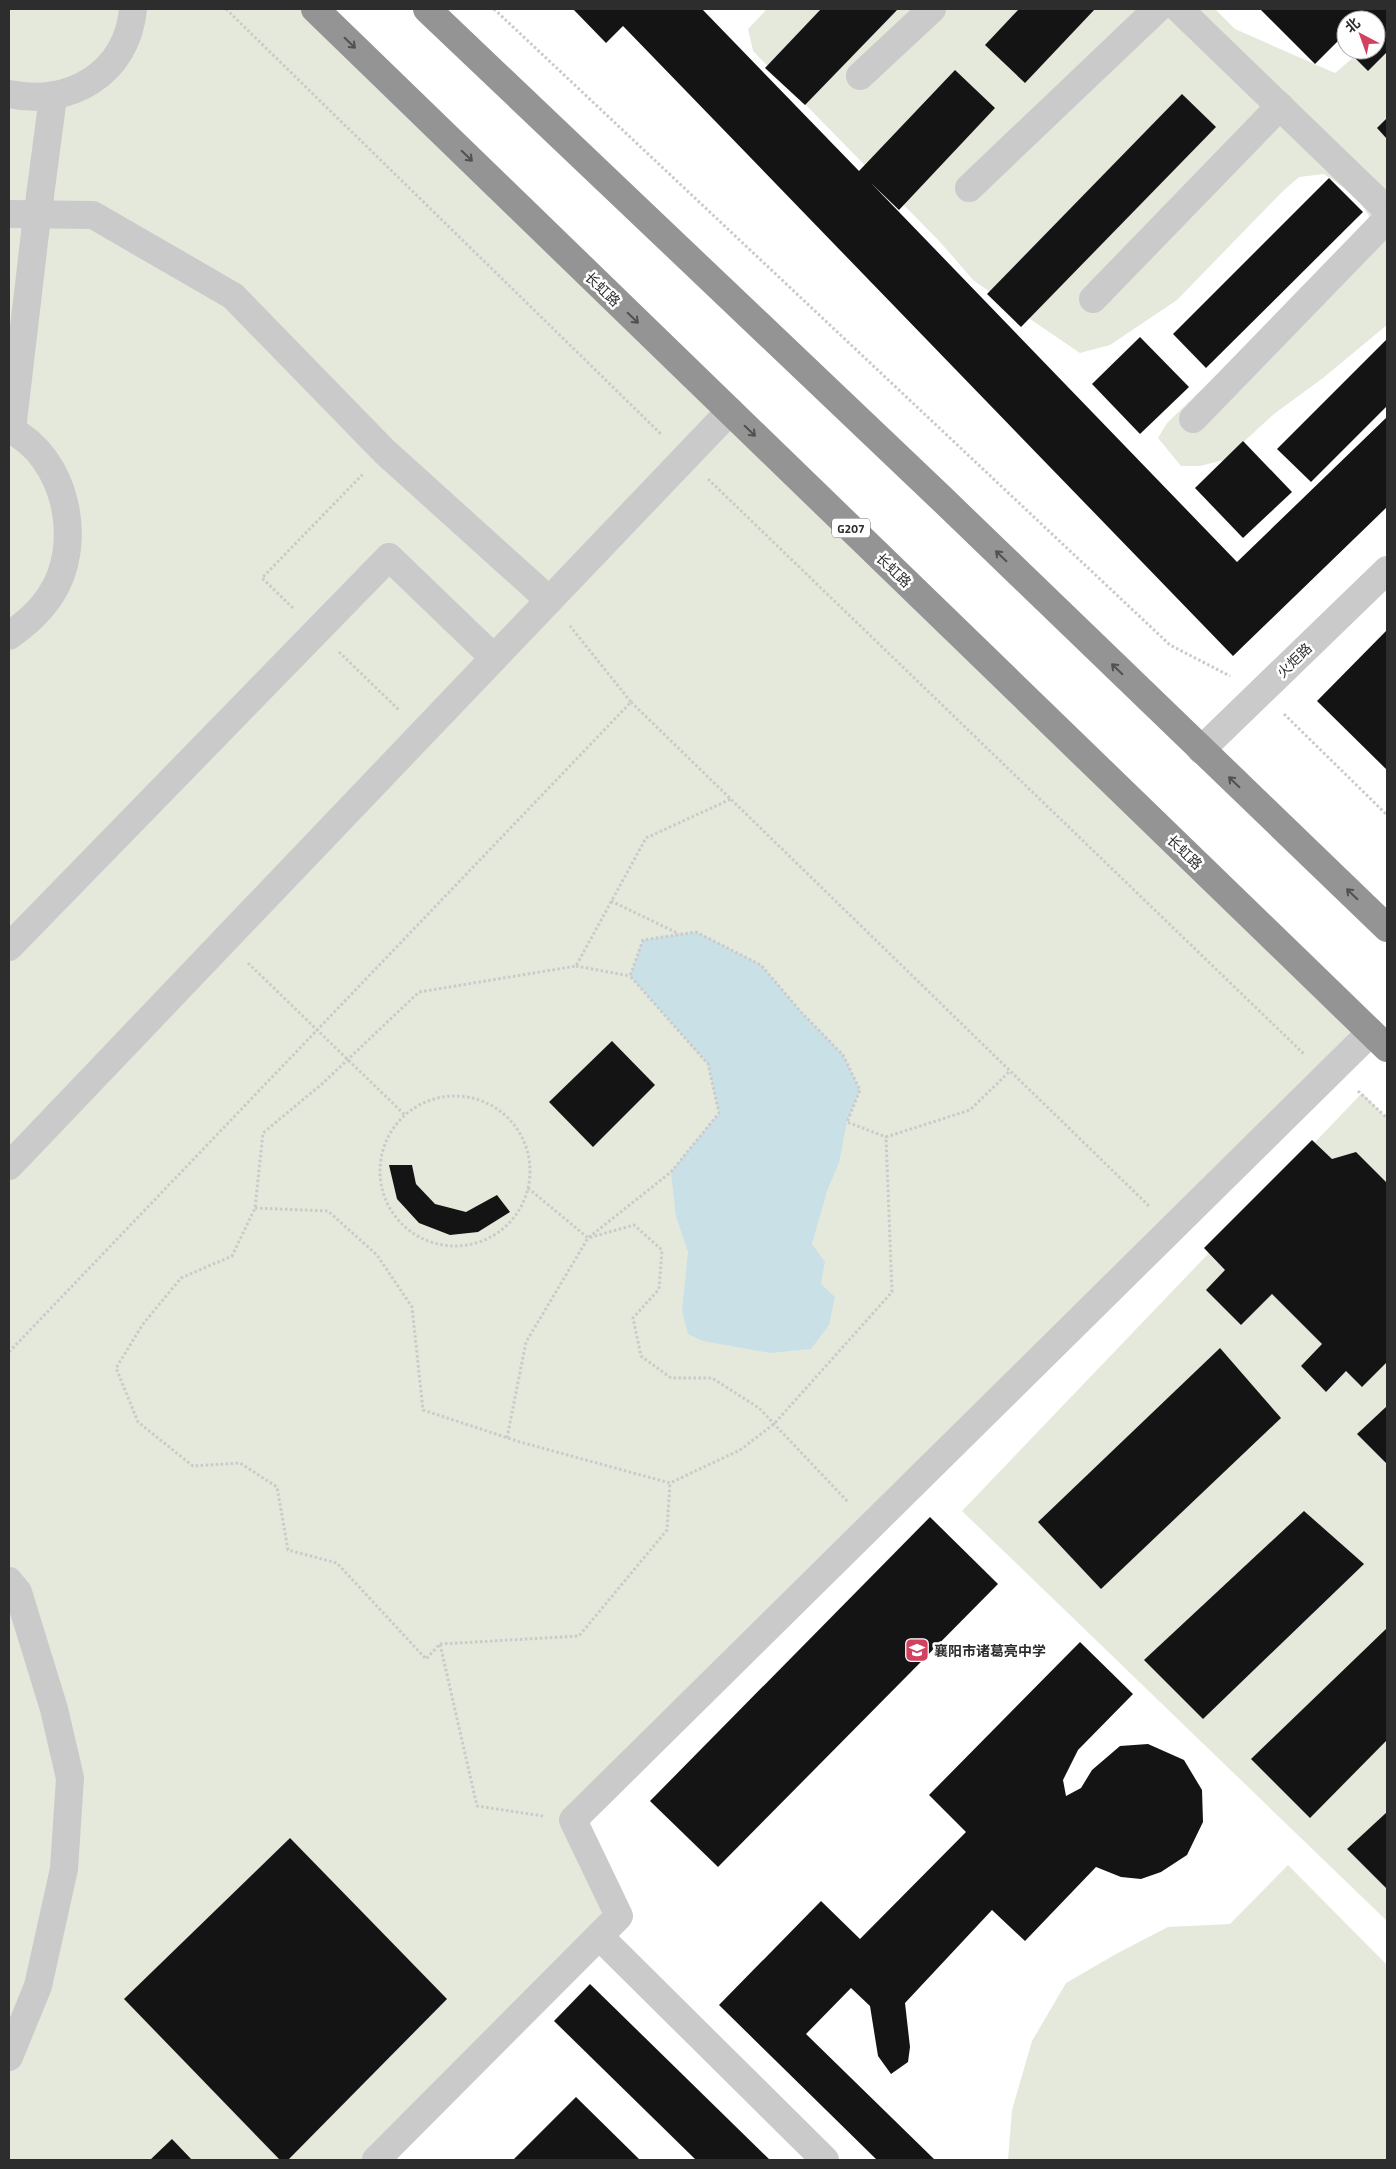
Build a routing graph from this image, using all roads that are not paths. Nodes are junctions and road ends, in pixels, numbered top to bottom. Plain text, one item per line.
1 (133, 9) edge
2 (315, 9) edge
3 (427, 9) edge
4 (932, 9) edge
5 (1157, 9) edge
6 (1179, 9) edge
7 (860, 76) dead end
8 (9, 94) edge
9 (53, 97) junction
10 (1280, 106) junction
11 (969, 188) dead end
12 (1387, 210) edge
13 (9, 214) edge
14 (1387, 219) edge
15 (1093, 300) dead end
16 (730, 411) junction
17 (1193, 419) dead end
18 (10, 430) edge
19 (1387, 570) edge
20 (549, 600) junction
21 (9, 636) edge
22 (494, 658) junction
23 (1201, 750) junction
24 (1387, 928) edge
25 (9, 947) edge
26 (1379, 1040) edge
27 (10, 1162) edge
28 (9, 1581) edge
29 (599, 1936) junction
30 (9, 2057) edge
31 (376, 2160) edge
32 (825, 2160) edge

1 - 9 street
2 -> 16 highway, 长虹路 / G207
23 -> 3 highway
4 - 7 street
5 - 11 street
6 - 10 street
8 - 9 street
9 - 18 street, bridge
10 - 12 street
10 - 15 street
13 - 20 street
14 - 17 street
16 - 20 street
16 -> 26 highway, 长虹路 / G207
18 - 21 street
19 - 23 street, 火炬路
20 - 22 street
22 - 25 street
22 - 27 street
24 -> 23 highway
26 - 29 street
28 - 30 street
29 - 31 street
29 - 32 street

